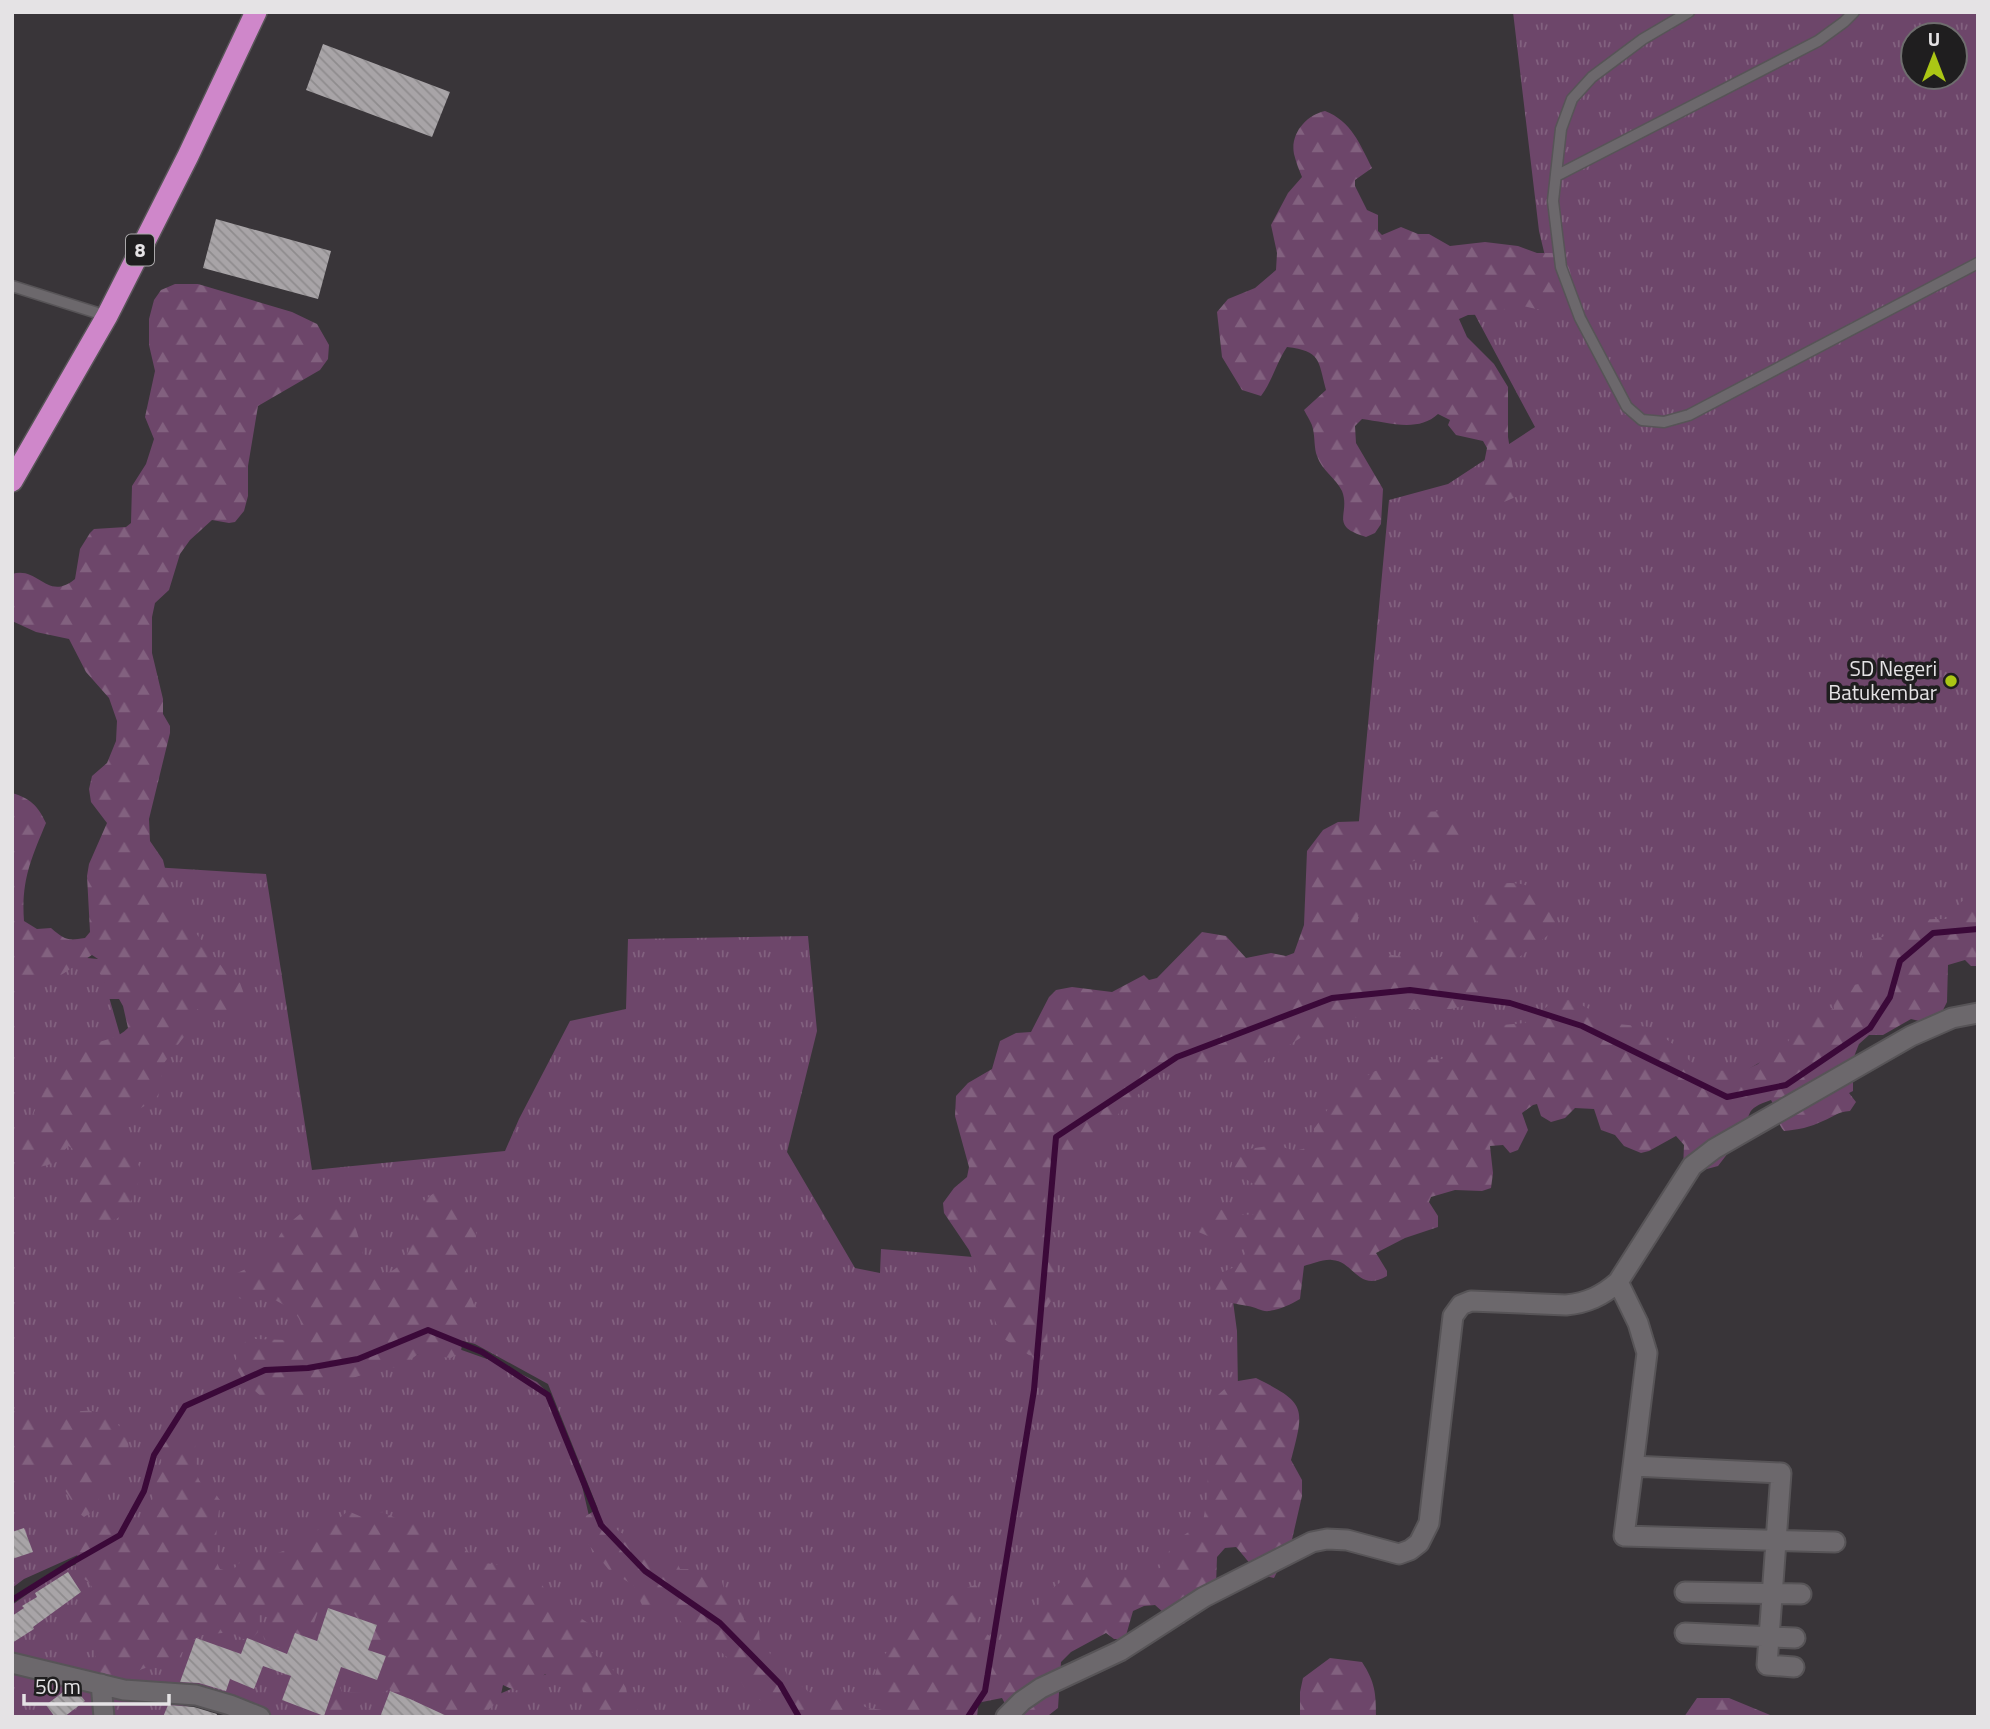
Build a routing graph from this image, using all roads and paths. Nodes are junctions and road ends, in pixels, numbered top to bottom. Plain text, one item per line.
1 (256, 12) edge
2 (1689, 12) edge
3 (1854, 12) edge
4 (1556, 176) junction
5 (1978, 263) edge
6 (12, 286) edge
7 (107, 316) junction
8 (12, 481) edge
9 (1978, 1013) edge
10 (1618, 1282) junction
11 (1633, 1466) junction
12 (1776, 1540) junction
13 (1835, 1542) dead end
14 (1685, 1592) dead end
15 (1772, 1593) junction
16 (1801, 1594) dead end
17 (1685, 1633) dead end
18 (1769, 1636) junction
19 (1795, 1638) dead end
20 (12, 1663) edge
21 (1794, 1667) dead end
22 (101, 1684) junction
23 (104, 1717) edge
24 (260, 1717) edge
25 (1006, 1717) edge

1 - 7 highway, 8
2 - 4 lane
3 - 4 lane
4 - 5 lane
6 - 7 lane
7 - 8 highway, 8
9 - 10 street
10 - 11 street
10 - 25 street
11 - 12 street
11 - 12 street
12 - 13 street
12 - 15 street
14 - 15 street
15 - 16 street
15 - 18 street
17 - 18 street
18 - 19 street
18 - 21 street
20 - 22 street
22 - 23 street
22 - 24 street

